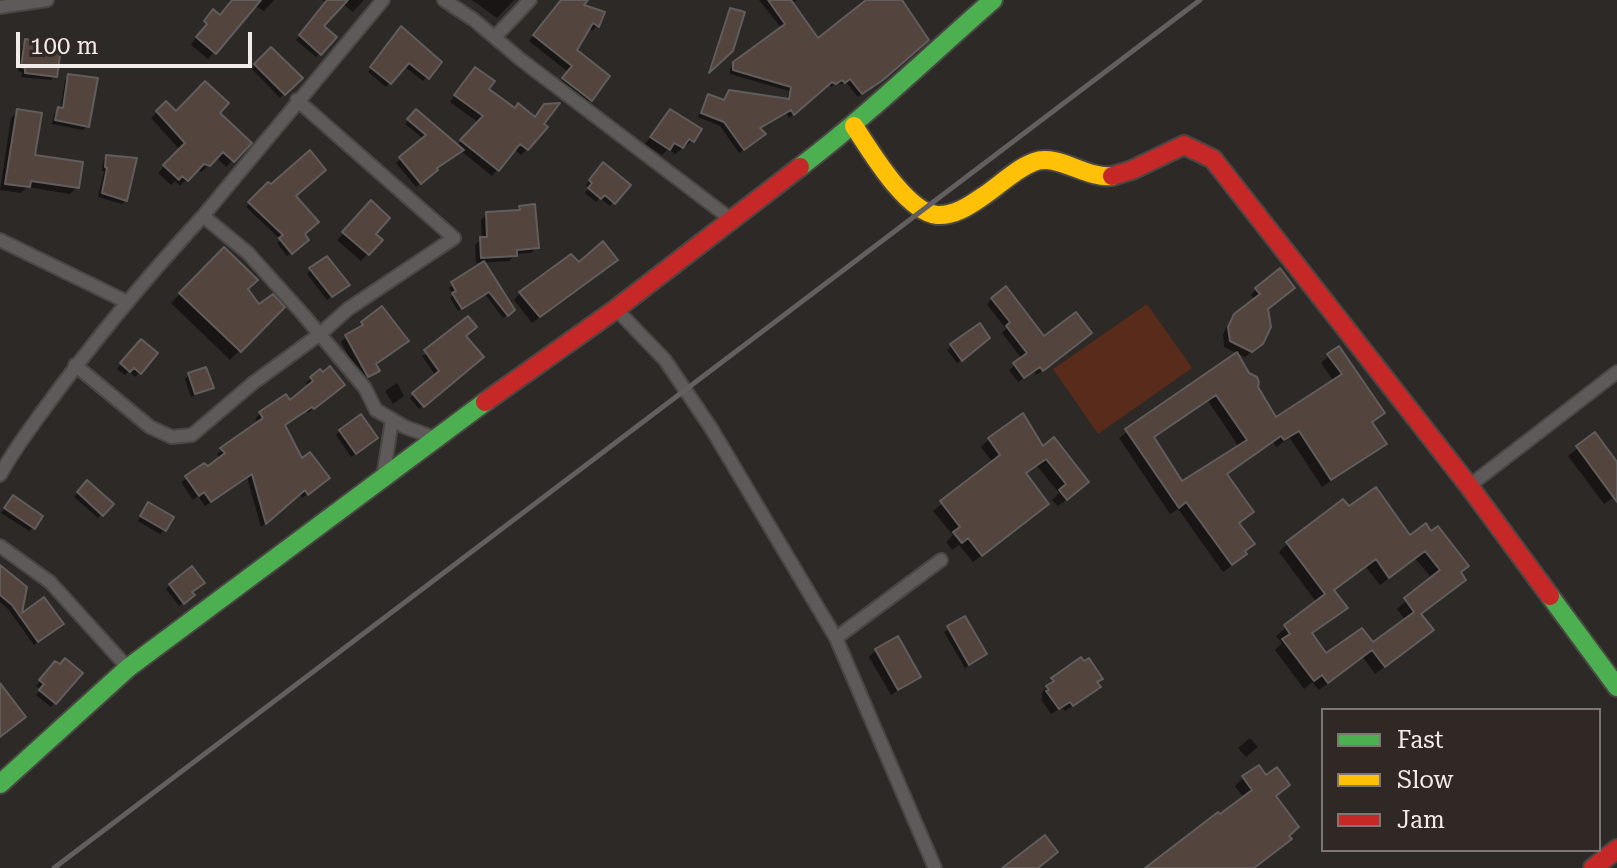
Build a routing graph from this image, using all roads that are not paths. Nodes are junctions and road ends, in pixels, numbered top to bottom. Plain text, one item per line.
1 (47, 0) edge
2 (383, 0) edge
3 (444, 0) edge
4 (530, 0) edge
5 (993, 0) edge
6 (0, 7) edge
7 (495, 37) junction
8 (297, 100) junction
9 (854, 126) junction
10 (203, 216) junction
11 (732, 220) junction
12 (0, 240) edge
13 (127, 302) junction
14 (616, 309) junction
15 (320, 334) junction
16 (75, 365) junction
17 (1617, 372) edge
18 (392, 420) junction
19 (435, 438) junction
20 (0, 475) edge
21 (383, 478) junction
22 (1469, 486) junction
23 (0, 546) edge
24 (941, 560) dead end
25 (836, 638) junction
26 (128, 668) junction
27 (1617, 687) edge
28 (0, 784) edge
29 (1617, 849) edge
30 (935, 868) edge
31 (1593, 868) edge

1 - 6 street
2 - 8 street
3 - 7 street
4 - 7 street
5 - 9 main road
7 - 11 street
8 - 10 street
8 - 15 street
9 - 11 main road
9 - 22 main road
10 - 13 street
10 - 15 street
11 - 14 main road
12 - 13 street
13 - 16 street
14 - 19 main road
14 - 25 street
15 - 16 street
15 - 18 street
16 - 20 street
17 - 22 street
18 - 19 street
18 - 21 street
19 - 21 main road
21 - 26 main road
22 - 27 main road
23 - 26 street
24 - 25 street
25 - 30 street
26 - 28 main road
29 - 31 main road

